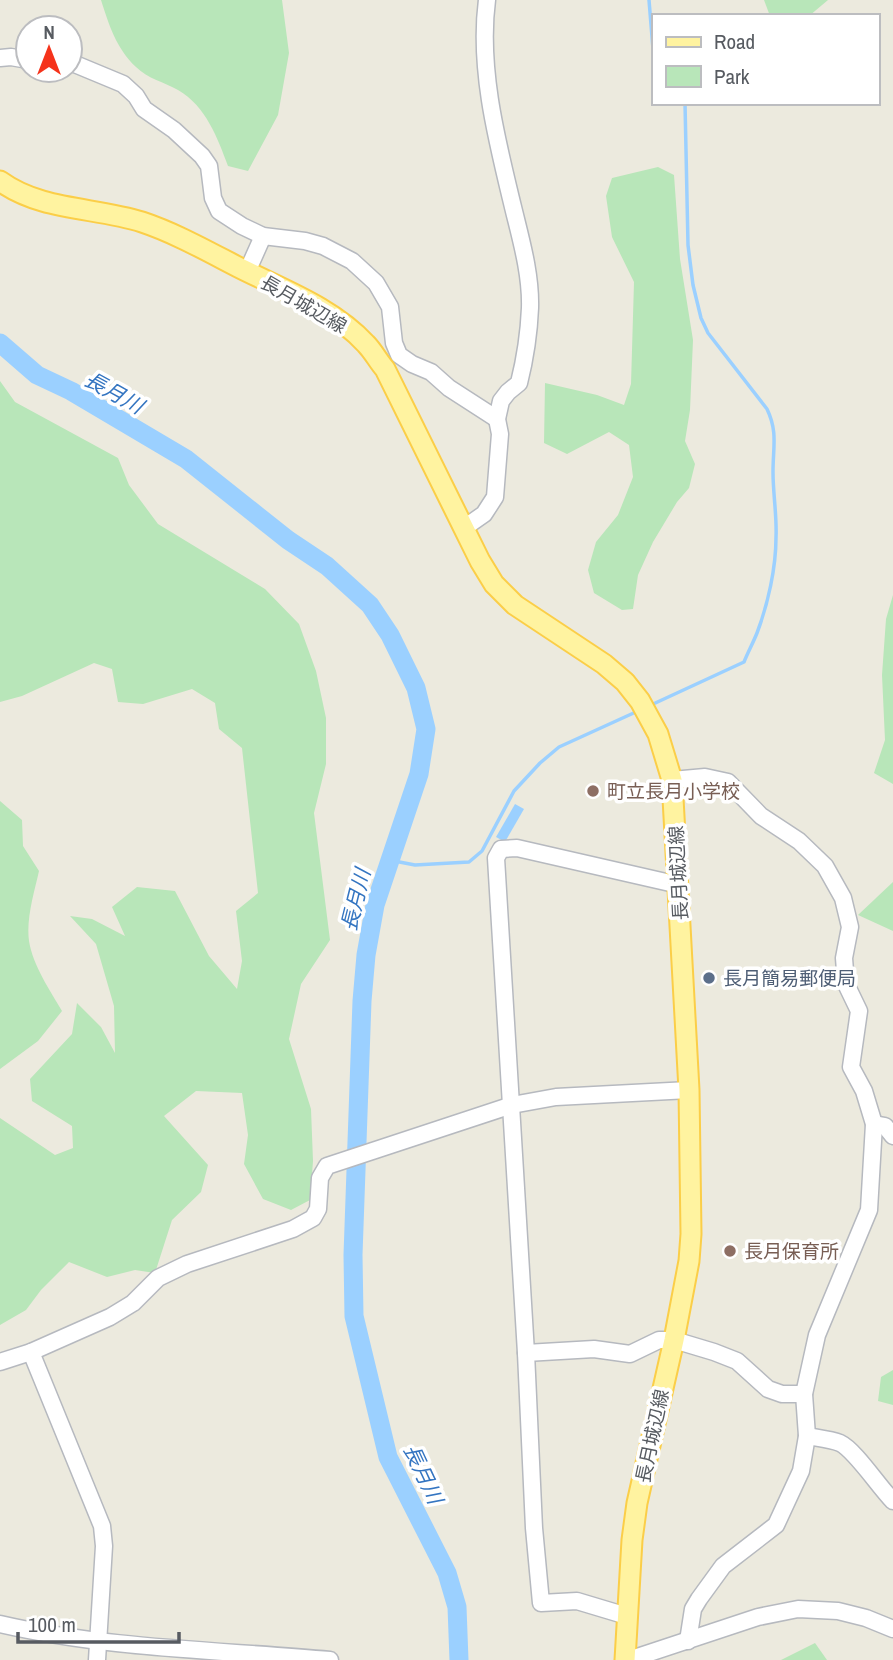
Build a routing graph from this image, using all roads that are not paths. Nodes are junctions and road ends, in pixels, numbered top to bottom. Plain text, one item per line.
1 (487, 0) edge
2 (84, 68) edge
3 (0, 181) edge
4 (264, 236) junction
5 (247, 272) junction
6 (496, 419) junction
7 (464, 528) junction
8 (672, 780) junction
9 (679, 885) junction
10 (689, 1090) junction
11 (512, 1104) junction
12 (874, 1124) junction
13 (893, 1136) edge
14 (674, 1340) junction
15 (31, 1352) junction
16 (526, 1353) junction
17 (0, 1362) edge
18 (804, 1394) junction
19 (807, 1436) junction
20 (893, 1501) edge
21 (627, 1616) junction
22 (0, 1624) edge
23 (893, 1629) edge
24 (98, 1641) junction
25 (688, 1641) junction
26 (663, 1655) edge
27 (97, 1660) edge
28 (330, 1660) edge
29 (626, 1660) edge

1 - 6 street
2 - 4 street
3 - 5 main road, 長月城辺線
4 - 5 street
4 - 6 street
5 - 7 main road, 長月城辺線
6 - 7 street
7 - 8 main road, 長月城辺線
8 - 9 main road, 長月城辺線
8 - 12 street
9 - 10 main road, 長月城辺線
9 - 11 street
10 - 11 street
10 - 14 main road, 長月城辺線
11 - 15 street
11 - 16 street
12 - 13 street
12 - 18 street
14 - 16 street
14 - 18 street
14 - 21 main road, 長月城辺線
15 - 17 street
15 - 24 street
16 - 21 street
18 - 19 street
19 - 20 street
19 - 25 street
21 - 29 main road, 長月城辺線
22 - 24 street
23 - 25 street
24 - 27 street
24 - 28 street
25 - 26 street
26 - 29 street

